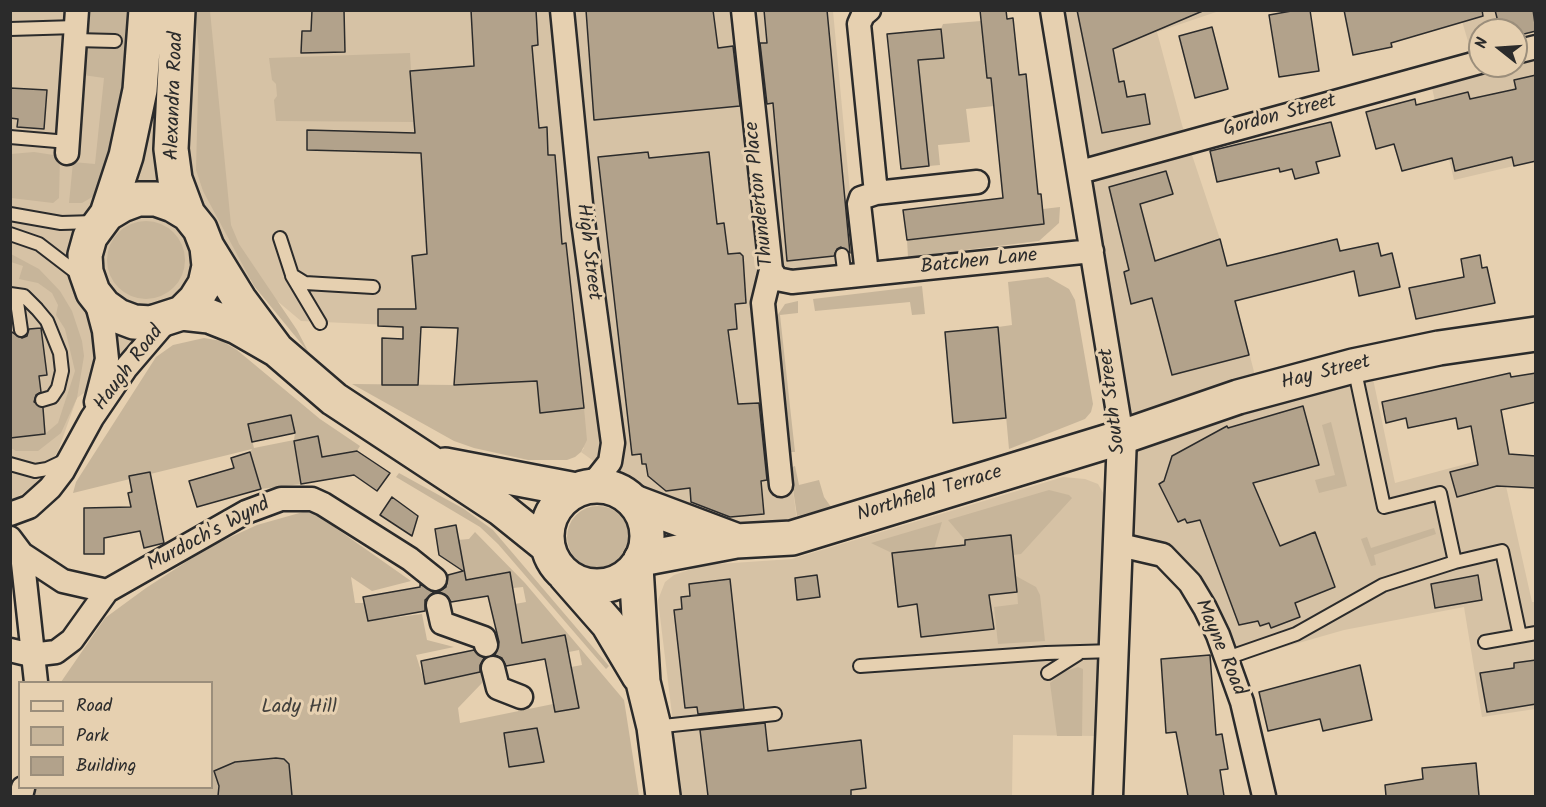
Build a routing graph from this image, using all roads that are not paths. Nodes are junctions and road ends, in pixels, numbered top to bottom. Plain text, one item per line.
1 (146, 10) edge
2 (178, 10) edge
3 (562, 10) edge
4 (743, 10) edge
5 (869, 10) edge
6 (1052, 10) edge
7 (76, 26) edge
8 (10, 29) edge
9 (115, 41) dead end
10 (1468, 65) edge
11 (10, 136) edge
12 (68, 147) joint
13 (1080, 172) junction
14 (977, 182) dead end
15 (876, 193) junction
16 (10, 214) edge
17 (188, 214) junction
18 (103, 218) junction
19 (10, 234) edge
20 (280, 238) dead end
21 (207, 247) junction
22 (1092, 252) junction
23 (851, 269) junction
24 (771, 270) junction
25 (292, 275) junction
26 (373, 287) dead end
27 (92, 288) junction
28 (13, 294) edge
29 (175, 316) junction
30 (320, 323) dead end
31 (21, 330) dead end
32 (1536, 334) edge
33 (277, 350) junction
34 (1353, 366) junction
35 (42, 400) dead end
36 (92, 418) junction
37 (1122, 437) junction
38 (72, 457) junction
39 (432, 462) junction
40 (10, 464) edge
41 (781, 484) dead end
42 (583, 488) junction
43 (634, 502) junction
44 (10, 514) edge
45 (736, 541) junction
46 (16, 546) edge
47 (547, 546) junction
48 (1120, 546) junction
49 (1455, 562) junction
50 (639, 563) junction
51 (565, 575) junction
52 (435, 579) dead end
53 (107, 591) junction
54 (438, 605) dead end
55 (1536, 633) edge
56 (1520, 636) junction
57 (1485, 642) dead end
58 (486, 645) dead end
59 (1114, 651) junction
60 (1082, 652) junction
61 (21, 653) edge
62 (1227, 658) junction
63 (860, 666) dead end
64 (493, 668) dead end
65 (1048, 673) dead end
66 (35, 681) edge
67 (643, 682) junction
68 (521, 697) dead end
69 (775, 714) dead end
70 (654, 728) junction
71 (663, 796) edge
72 (1108, 796) edge
73 (1264, 796) edge

1 - 18 main road, Alexandra Road
2 - 17 main road, Alexandra Road
3 - 42 street, High Street
4 - 24 street, Thunderton Place
5 - 15 street
6 - 13 street, South Street
7 - 8 lane
7 - 9 lane
7 - 12 street
10 - 13 street, Gordon Street
11 - 12 lane
13 - 22 street, South Street
14 - 15 street
15 - 23 street
16 - 18 lane
17 - 18 main road
17 - 21 main road, Alexandra Road
18 - 27 main road, Alexandra Road
19 - 27 lane
20 - 25 lane
21 - 29 main road, Alexandra Road
21 - 33 main road, Alexandra Road
22 - 23 street, Batchen Lane
22 - 37 street, South Street
23 - 24 street, Batchen Lane
24 - 41 street, Thunderton Place
25 - 26 lane
25 - 30 lane
27 - 29 main road, Alexandra Road
27 - 36 street, Haugh Road
28 - 31 lane
28 - 35 lane
29 - 33 main road, Alexandra Road
29 - 36 street, Haugh Road
32 - 34 main road, Hay Street
33 - 39 main road, Alexandra Road
34 - 37 main road, Hay Street
34 - 49 lane
36 - 38 street, Haugh Road
37 - 45 main road, Northfield Terrace
37 - 48 street, South Street
38 - 40 lane
38 - 44 street, Haugh Road
39 - 42 main road, Alexandra Road
39 - 47 main road, Alexandra Road
42 - 43 main road
42 - 47 main road
43 - 45 main road, Northfield Terrace
43 - 50 main road
45 - 50 main road, Northfield Terrace
46 - 53 street
46 - 61 street
47 - 51 main road
48 - 59 street, South Street
48 - 62 street, Mayne Road
49 - 56 lane
49 - 62 lane
50 - 51 main road
50 - 67 main road
51 - 67 main road
52 - 53 street, Murdoch's Wynd
53 - 61 street, Murdoch's Wynd
54 - 58 street
55 - 56 lane
56 - 57 lane
59 - 60 lane
59 - 72 street, South Street
60 - 63 lane
60 - 65 lane
61 - 66 street
62 - 73 street, Mayne Road
64 - 68 street
67 - 70 main road
69 - 70 lane
70 - 71 main road

